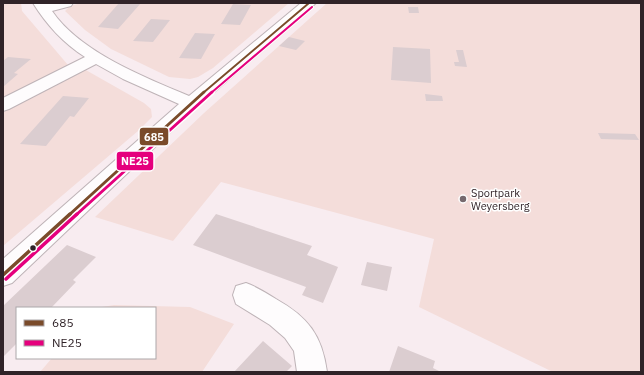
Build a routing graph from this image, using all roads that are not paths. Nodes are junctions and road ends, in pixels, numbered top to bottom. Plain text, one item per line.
1 (66, 3) edge
2 (309, 3) edge
3 (42, 6) edge
4 (95, 58) junction
5 (191, 103) junction
6 (3, 105) edge
7 (3, 275) edge
8 (246, 295) dead end
9 (312, 372) edge

1 - 3 street
2 - 5 street
3 - 4 street
4 - 5 street
4 - 6 street
5 - 7 street
8 - 9 street

